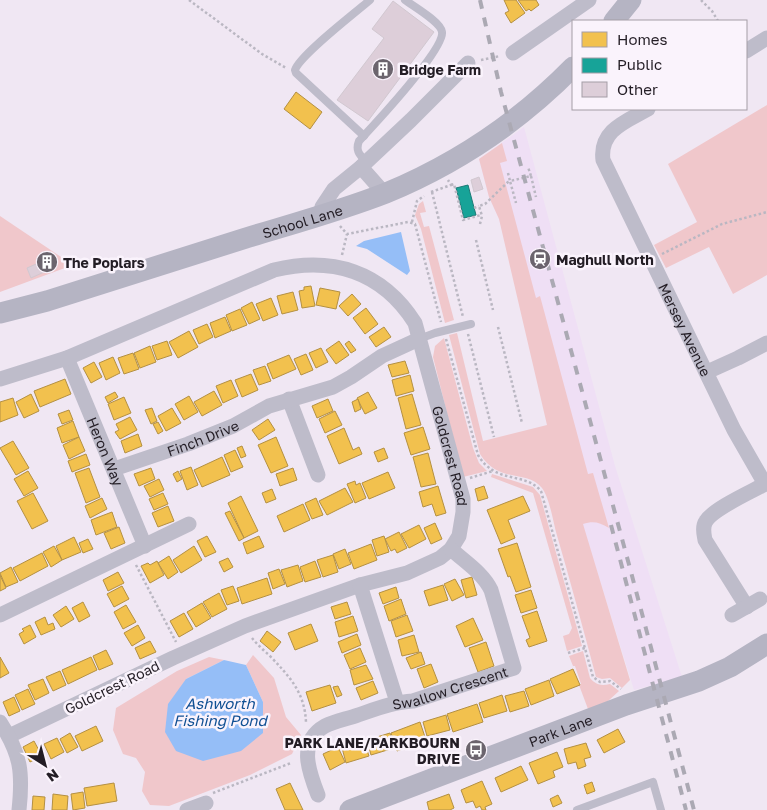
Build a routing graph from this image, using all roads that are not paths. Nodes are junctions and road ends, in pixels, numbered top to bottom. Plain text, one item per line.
1 (370, 0) edge
2 (405, 0) edge
3 (589, 0) edge
4 (631, 0) edge
5 (615, 20) edge
6 (767, 38) edge
7 (747, 50) edge
8 (513, 53) road end
9 (468, 63) road end
10 (572, 69) edge
11 (646, 110) edge
12 (364, 136) junction
13 (363, 165) junction
14 (384, 193) junction
15 (327, 213) junction
16 (0, 313) edge
17 (471, 324) dead end
18 (419, 339) junction
19 (767, 343) edge
20 (67, 358) junction
21 (707, 372) junction
22 (0, 379) edge
23 (289, 399) junction
24 (114, 470) junction
25 (318, 475) dead end
26 (766, 483) edge
27 (189, 524) dead end
28 (145, 546) junction
29 (451, 549) junction
30 (360, 585) junction
31 (760, 598) dead end
32 (747, 607) junction
33 (0, 615) edge
34 (732, 616) dead end
35 (767, 644) edge
36 (398, 702) junction
37 (0, 722) edge
38 (9, 736) junction
39 (318, 795) dead end
40 (19, 810) edge
41 (350, 810) edge
42 (577, 810) edge
43 (661, 810) edge

1 - 12 lane
2 - 12 lane
3 - 8 street
4 - 5 street
6 - 7 street
9 - 13 street
10 - 14 street, School Lane
11 - 21 street, Mersey Avenue
12 - 13 lane
13 - 14 street
13 - 15 street
14 - 15 street, School Lane
15 - 16 street, School Lane
17 - 18 lane
18 - 20 street, Goldcrest Road
18 - 23 street, Finch Drive
18 - 29 street, Goldcrest Road
19 - 21 street
20 - 22 street, Goldcrest Road
20 - 24 street, Heron Way
21 - 26 street, Mersey Avenue
23 - 24 street, Finch Drive
23 - 25 street
24 - 28 street, Heron Way
26 - 32 street
27 - 28 street
28 - 33 street
29 - 30 street, Goldcrest Road
29 - 36 street, Swallow Crescent
30 - 36 street
30 - 38 street, Goldcrest Road
31 - 32 street
32 - 34 street
35 - 41 street, Park Lane
36 - 39 street, Swallow Crescent
37 - 38 street
38 - 40 street
42 - 43 lane

